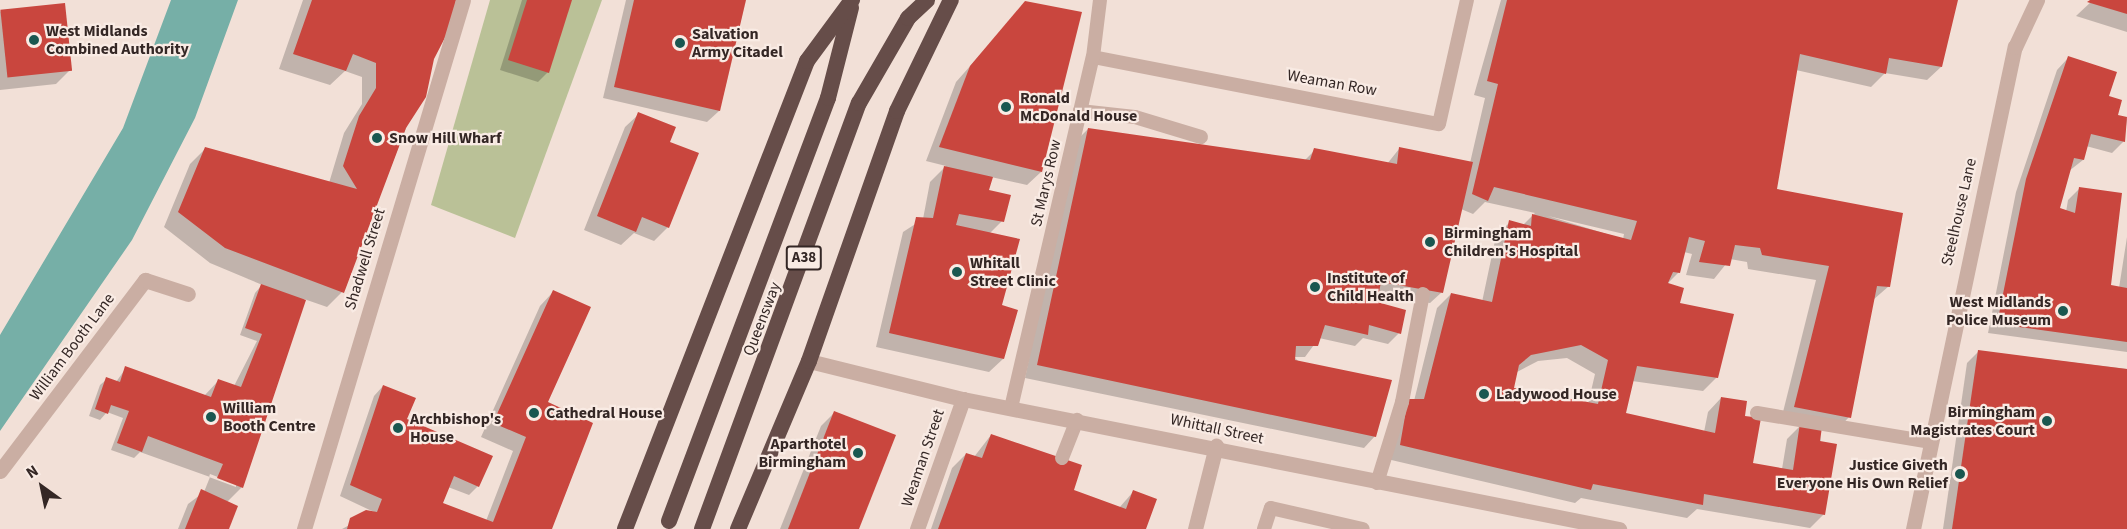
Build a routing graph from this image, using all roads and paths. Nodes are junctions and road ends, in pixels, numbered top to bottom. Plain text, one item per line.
1 (463, 0) edge
2 (852, 0) edge
3 (927, 0) edge
4 (951, 0) edge
5 (1100, 0) edge
6 (1467, 0) edge
7 (2033, 5) edge
8 (1093, 57) junction
9 (1080, 111) junction
10 (1201, 137) dead end
11 (188, 294) dead end
12 (1423, 294) dead end
13 (809, 361) junction
14 (963, 399) junction
15 (1011, 408) junction
16 (1757, 413) dead end
17 (1077, 420) junction
18 (1930, 442) junction
19 (1216, 446) junction
20 (1062, 458) dead end
21 (0, 471) edge
22 (1377, 483) junction
23 (669, 521) dead end
24 (739, 526) edge
25 (304, 529) edge
26 (625, 529) edge
27 (702, 529) edge
28 (917, 529) edge
29 (1195, 529) edge
30 (1264, 529) edge
31 (1363, 529) edge
32 (1618, 529) edge
33 (1913, 529) edge

1 - 25 street, Shadwell Street
2 - 23 highway, Queensway / A38
2 - 26 highway
3 - 27 highway, Queensway / A38
4 - 13 highway
5 - 8 lane, St Marys Row
6 - 8 lane, Weaman Row
7 - 18 street, Steelhouse Lane
8 - 9 lane, St Marys Row
9 - 10 lane
9 - 15 lane, St Marys Row
11 - 21 street, William Booth Lane
12 - 22 lane
13 - 14 street, Whittall Street
13 - 24 highway
14 - 15 street, Whittall Street
14 - 28 street, Weaman Street
15 - 17 street, Whittall Street
16 - 18 lane
17 - 19 street, Whittall Street
17 - 20 lane
18 - 33 street, Steelhouse Lane
19 - 22 street, Whittall Street
19 - 29 street
22 - 32 street, Whittall Street
30 - 31 lane

